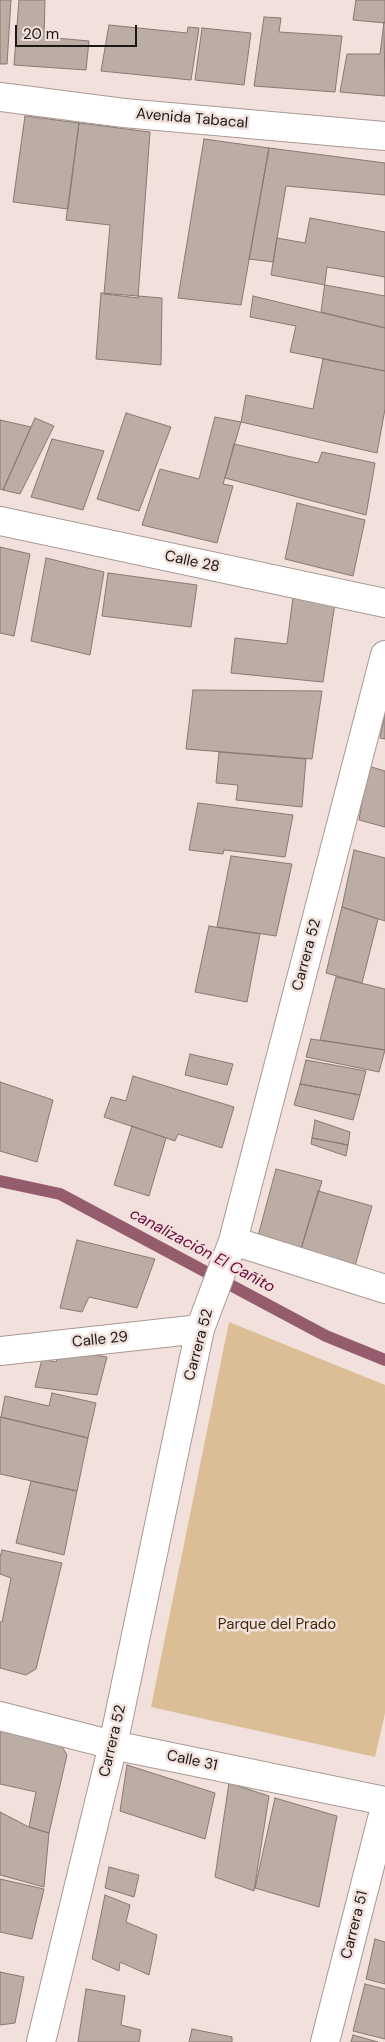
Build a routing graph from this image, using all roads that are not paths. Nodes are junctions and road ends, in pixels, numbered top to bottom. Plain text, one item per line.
1 (0, 97) edge
2 (385, 136) edge
3 (0, 521) edge
4 (385, 603) edge
5 (385, 655) edge
6 (229, 1253) junction
7 (385, 1289) edge
8 (200, 1330) junction
9 (0, 1351) edge
10 (0, 1716) edge
11 (113, 1745) junction
12 (385, 1801) edge
13 (385, 1808) edge
14 (41, 2042) edge
15 (325, 2042) edge

1 - 2 street, Avenida Tabacal
3 - 4 street, Calle 28
5 - 6 street, Carrera 52
6 - 7 street
6 - 8 street, Carrera 52
8 - 9 street, Calle 29
8 - 11 street, Carrera 52
10 - 11 street, Calle 31
11 - 12 street, Calle 31
11 - 14 street, Carrera 52
13 - 15 street, Carrera 51

